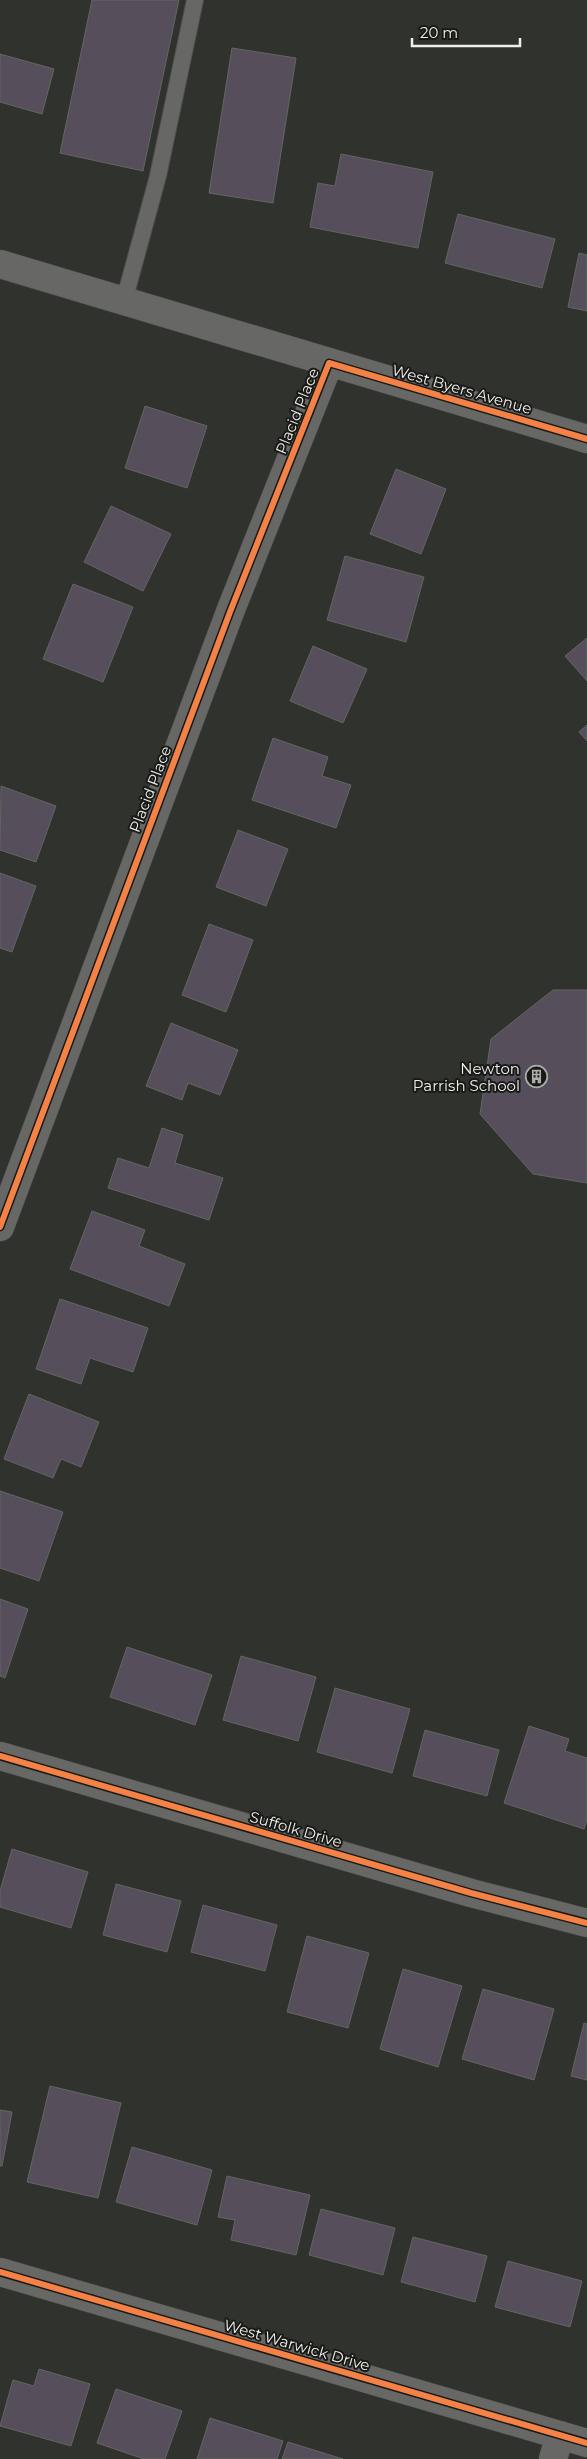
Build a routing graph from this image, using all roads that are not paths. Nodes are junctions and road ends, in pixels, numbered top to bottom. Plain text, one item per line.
1 (194, 0) edge
2 (0, 264) edge
3 (124, 301) junction
4 (329, 363) junction
5 (587, 439) edge
6 (0, 1226) edge
7 (0, 1756) edge
8 (587, 1922) edge
9 (0, 2272) edge
10 (587, 2443) edge
11 (557, 2447) edge

1 - 3 lane
2 - 3 street, West Byers Avenue
3 - 4 street, West Byers Avenue
4 - 5 street, West Byers Avenue
4 - 6 street, Placid Place
7 - 8 street, Suffolk Drive
9 - 11 street, West Warwick Drive
10 - 11 street, West Warwick Drive

